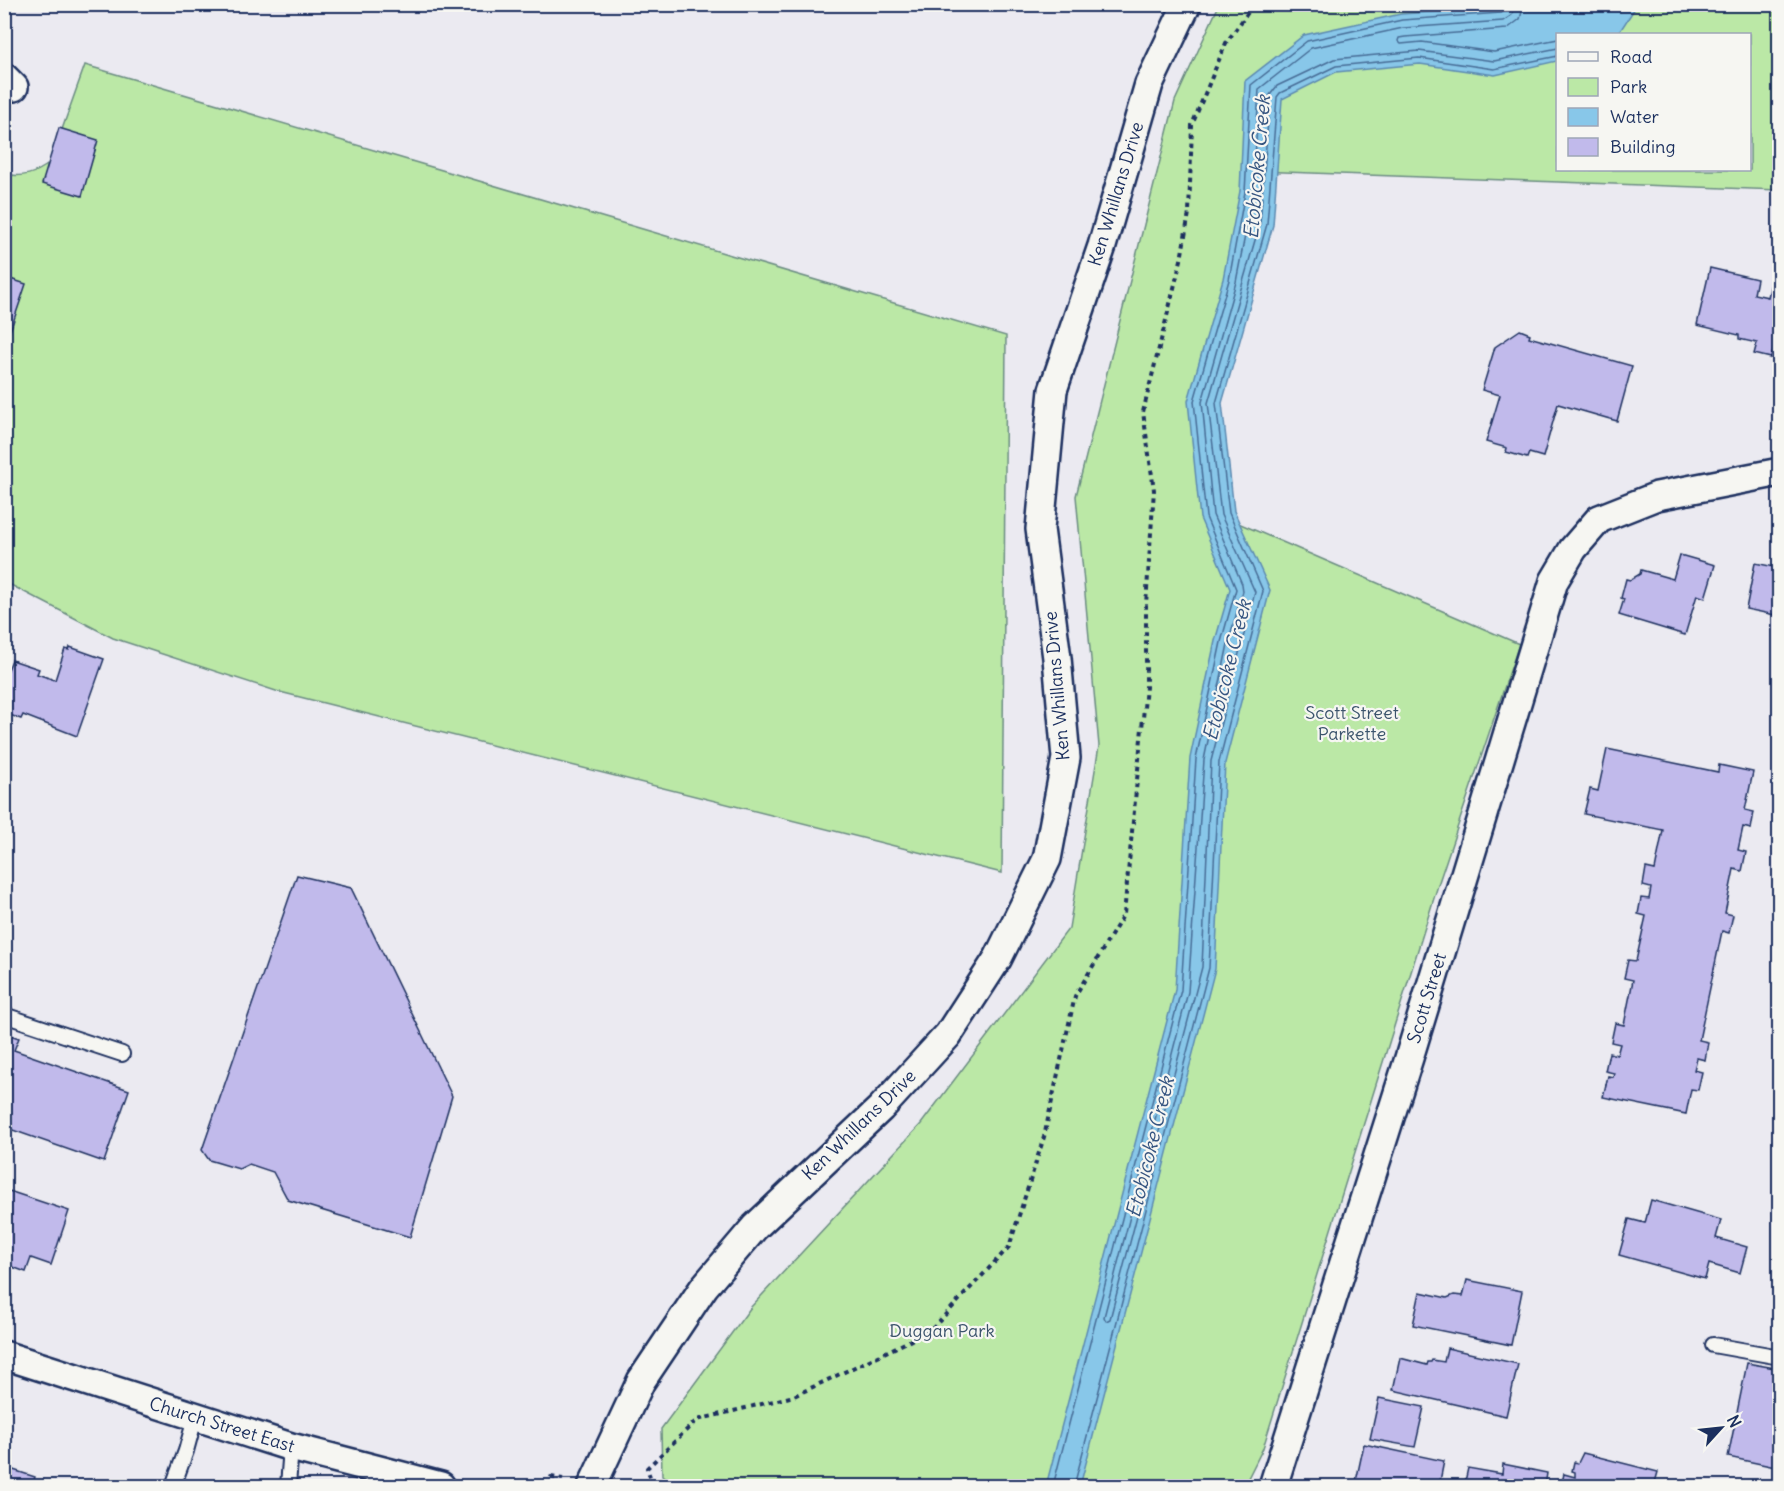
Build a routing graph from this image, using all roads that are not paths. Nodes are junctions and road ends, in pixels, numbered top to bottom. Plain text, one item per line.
1 (1187, 4) edge
2 (1779, 472) edge
3 (4, 1015) edge
4 (122, 1054) dead end
5 (1713, 1345) dead end
6 (4, 1355) edge
7 (1779, 1357) edge
8 (195, 1418) junction
9 (291, 1447) junction
10 (173, 1486) edge
11 (288, 1486) edge
12 (441, 1486) edge
13 (592, 1486) edge
14 (1273, 1486) edge

1 - 13 street, Ken Whillans Drive
2 - 14 street, Scott Street
3 - 4 lane
5 - 7 lane
6 - 8 street, Church Street East
8 - 9 street, Church Street East
8 - 10 lane
9 - 11 lane
9 - 12 street, Church Street East

